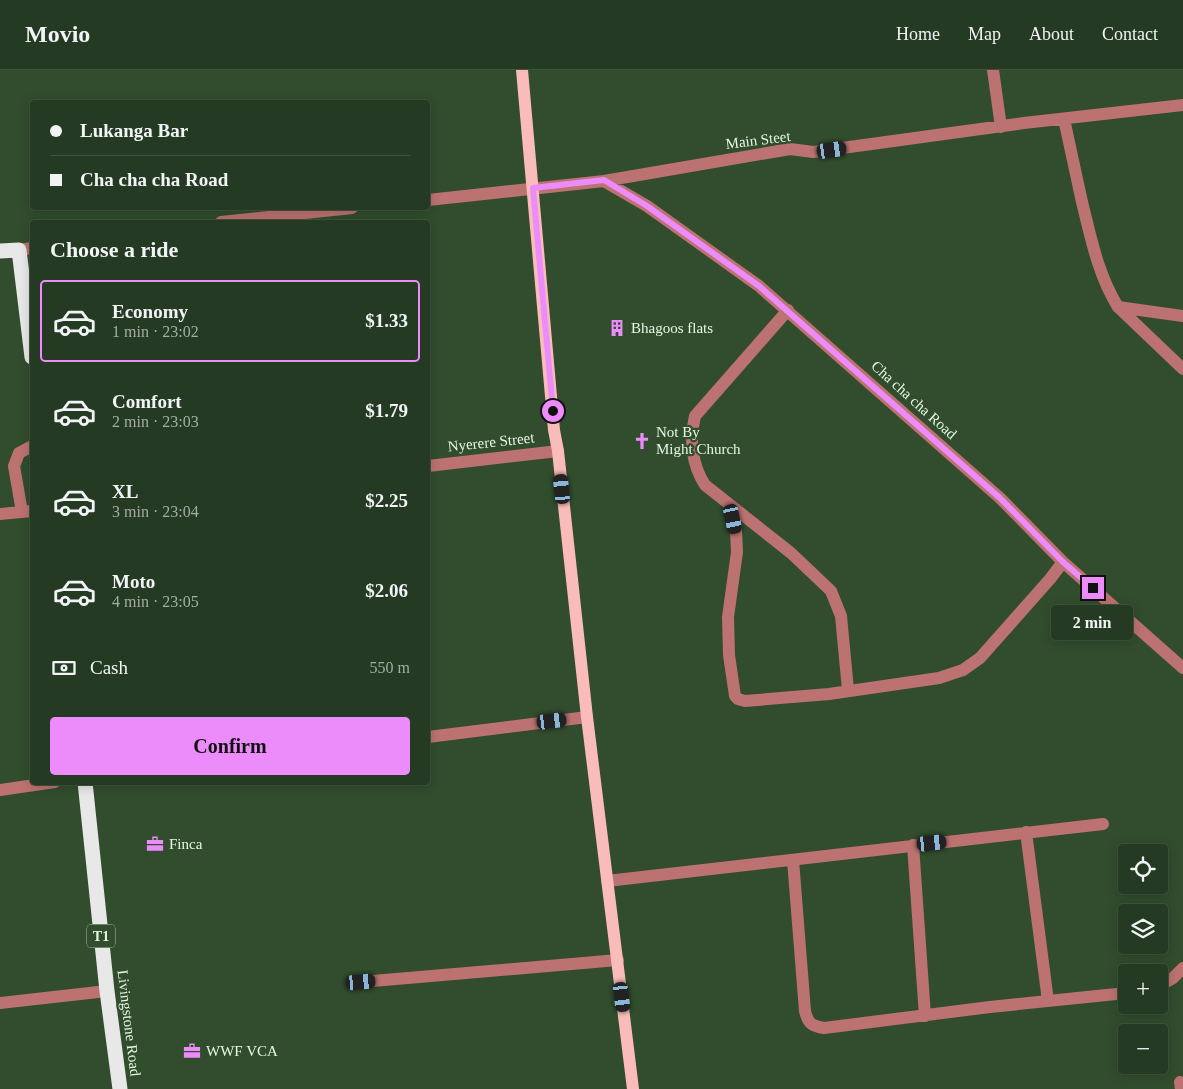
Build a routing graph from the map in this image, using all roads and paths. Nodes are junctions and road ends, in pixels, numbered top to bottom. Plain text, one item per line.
1 (522, 70) edge
2 (993, 70) edge
3 (1183, 105) edge
4 (998, 106) junction
5 (1064, 119) junction
6 (1001, 126) junction
7 (981, 129) junction
8 (604, 180) junction
9 (533, 188) junction
10 (430, 200) edge
11 (337, 210) edge
12 (260, 220) edge
13 (26, 249) edge
14 (0, 251) edge
15 (1118, 307) junction
16 (788, 310) junction
17 (1183, 316) edge
18 (30, 320) edge
19 (1183, 369) edge
20 (30, 447) edge
21 (558, 451) junction
22 (430, 466) edge
23 (731, 506) junction
24 (27, 511) edge
25 (0, 514) edge
26 (1063, 562) junction
27 (1183, 668) edge
28 (848, 690) junction
29 (587, 717) junction
30 (430, 737) edge
31 (34, 785) edge
32 (85, 785) edge
33 (0, 790) edge
34 (1103, 824) dead end
35 (1026, 832) junction
36 (913, 845) junction
37 (793, 860) junction
38 (607, 880) junction
39 (618, 960) junction
40 (1183, 968) edge
41 (1168, 981) edge
42 (361, 982) dead end
43 (107, 991) junction
44 (1118, 994) edge
45 (1048, 1001) junction
46 (0, 1003) edge
47 (925, 1016) junction
48 (120, 1089) edge
49 (633, 1089) edge

1 - 9 main road
2 - 4 street
3 - 5 street, Main Steet
4 - 6 street
4 - 7 street
5 - 6 street, Main Steet
5 - 15 street
6 - 7 street, Main Steet
7 - 8 street, Main Steet
8 - 9 street, Main Steet
8 - 16 street, Cha cha cha Road
9 - 10 street, Main Steet
9 - 21 main road
11 - 12 street
13 - 14 highway
13 - 18 highway
15 - 17 street
15 - 19 street
16 - 23 street
16 - 26 street, Cha cha cha Road
20 - 24 street
21 - 22 street, Nyerere Street
21 - 29 main road
23 - 28 street
23 - 28 street
24 - 25 street
26 - 27 street, Cha cha cha Road
26 - 28 street
29 - 30 street
29 - 38 main road
31 - 33 street
32 - 43 highway, Livingstone Road / T1
34 - 35 street
35 - 36 street
35 - 45 street
36 - 37 street
36 - 47 street
37 - 38 street
37 - 47 street
38 - 39 main road
39 - 42 street
39 - 49 main road
40 - 41 street
43 - 46 street
43 - 48 highway, Livingstone Road / T1
44 - 45 street
45 - 47 street

